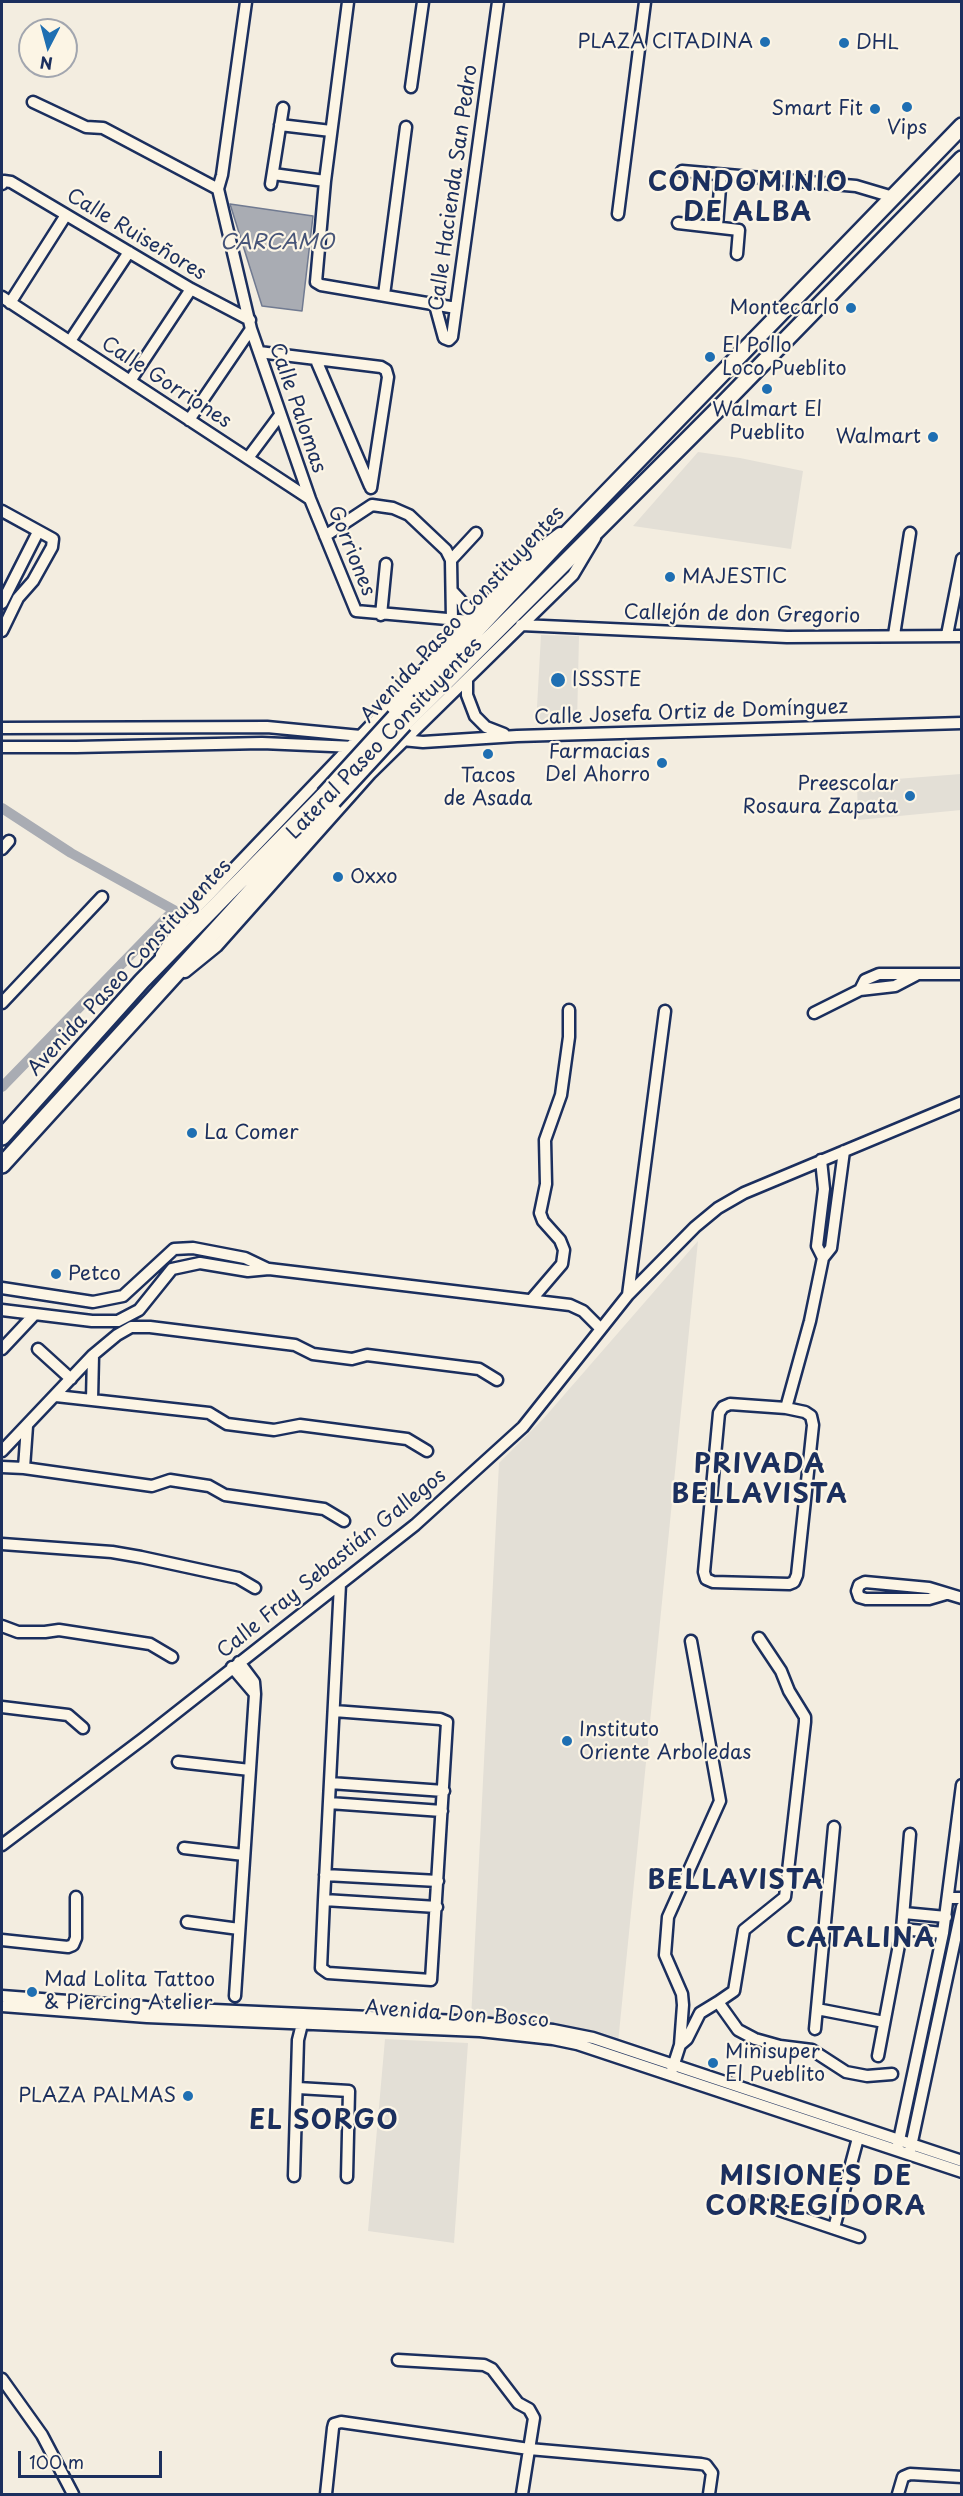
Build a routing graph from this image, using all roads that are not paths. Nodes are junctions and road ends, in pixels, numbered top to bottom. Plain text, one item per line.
1 (246, 2) edge
2 (348, 2) edge
3 (423, 2) edge
4 (498, 2) edge
5 (645, 2) edge
6 (411, 87) dead end
7 (33, 102) dead end
8 (283, 108) dead end
9 (280, 125) junction
10 (962, 126) edge
11 (406, 127) dead end
12 (331, 131) junction
13 (962, 159) edge
14 (682, 171) dead end
15 (722, 175) junction
16 (325, 181) junction
17 (3, 182) edge
18 (218, 189) junction
19 (893, 197) junction
20 (618, 214) dead end
21 (66, 215) junction
22 (678, 223) dead end
23 (717, 226) junction
24 (129, 252) junction
25 (737, 254) dead end
26 (190, 289) junction
27 (384, 295) junction
28 (6, 300) edge
29 (435, 305) junction
30 (456, 308) junction
31 (250, 324) junction
32 (70, 341) junction
33 (259, 352) junction
34 (316, 360) junction
35 (130, 381) junction
36 (280, 415) junction
37 (189, 420) junction
38 (248, 458) junction
39 (371, 488) junction
40 (310, 499) junction
41 (372, 505) junction
42 (591, 509) junction
43 (2, 511) edge
44 (604, 524) junction
45 (38, 532) junction
46 (476, 533) dead end
47 (910, 533) dead end
48 (325, 536) junction
49 (962, 559) edge
50 (451, 561) junction
51 (386, 564) dead end
52 (452, 591) junction
53 (2, 604) edge
54 (12, 610) junction
55 (381, 615) junction
56 (472, 619) junction
57 (452, 620) junction
58 (521, 625) junction
59 (2, 631) edge
60 (894, 635) junction
61 (947, 635) junction
62 (962, 636) edge
63 (467, 680) junction
64 (962, 723) edge
65 (2, 728) edge
66 (267, 728) junction
67 (360, 735) junction
68 (510, 736) junction
69 (406, 740) junction
70 (423, 742) junction
71 (262, 743) junction
72 (2, 747) edge
73 (350, 747) junction
74 (396, 750) junction
75 (335, 763) junction
76 (370, 774) junction
77 (317, 782) junction
78 (347, 800) junction
79 (102, 897) dead end
80 (962, 974) edge
81 (142, 981) junction
82 (157, 995) junction
83 (2, 1004) edge
84 (569, 1011) dead end
85 (665, 1011) dead end
86 (814, 1013) dead end
87 (962, 1102) edge
88 (2, 1137) edge
89 (844, 1150) junction
90 (821, 1160) junction
91 (2, 1165) edge
92 (823, 1258) junction
93 (269, 1269) junction
94 (2, 1288) edge
95 (628, 1295) junction
96 (532, 1299) junction
97 (2, 1310) edge
98 (34, 1315) junction
99 (601, 1329) junction
100 (2, 1349) edge
101 (38, 1349) dead end
102 (93, 1356) junction
103 (71, 1379) junction
104 (497, 1380) dead end
105 (56, 1396) junction
106 (92, 1400) junction
107 (786, 1408) junction
108 (27, 1426) junction
109 (2, 1451) edge
110 (427, 1451) dead end
111 (2, 1467) edge
112 (24, 1468) junction
113 (344, 1521) dead end
114 (2, 1544) edge
115 (340, 1584) junction
116 (255, 1588) dead end
117 (946, 1594) junction
118 (962, 1598) edge
119 (2, 1626) edge
120 (759, 1638) dead end
121 (691, 1641) dead end
122 (172, 1657) dead end
123 (236, 1665) junction
124 (2, 1707) edge
125 (334, 1711) junction
126 (83, 1728) dead end
127 (178, 1762) dead end
128 (250, 1770) junction
129 (330, 1783) junction
130 (962, 1785) edge
131 (444, 1791) junction
132 (329, 1803) junction
133 (442, 1811) junction
134 (834, 1827) dead end
135 (910, 1834) dead end
136 (2, 1845) edge
137 (184, 1848) dead end
138 (244, 1855) junction
139 (325, 1875) junction
140 (438, 1881) junction
141 (76, 1897) dead end
142 (948, 1898) junction
143 (962, 1898) edge
144 (324, 1900) junction
145 (437, 1907) junction
146 (904, 1913) junction
147 (961, 1915) edge
148 (946, 1917) junction
149 (187, 1923) dead end
150 (239, 1929) junction
151 (902, 1929) junction
152 (943, 1933) junction
153 (2, 1940) edge
154 (2, 1996) edge
155 (235, 1996) dead end
156 (718, 2002) junction
157 (2, 2006) edge
158 (817, 2009) junction
159 (884, 2022) junction
160 (302, 2024) junction
161 (459, 2025) junction
162 (481, 2026) junction
163 (815, 2028) dead end
164 (680, 2045) junction
165 (878, 2056) dead end
166 (673, 2066) junction
167 (892, 2074) dead end
168 (670, 2077) junction
169 (298, 2088) junction
170 (858, 2138) junction
171 (898, 2145) junction
172 (910, 2149) junction
173 (962, 2161) edge
174 (962, 2172) edge
175 (294, 2176) dead end
176 (347, 2177) dead end
177 (754, 2202) dead end
178 (834, 2228) junction
179 (859, 2237) dead end
180 (398, 2360) dead end
181 (2, 2379) edge
182 (529, 2449) junction
183 (962, 2477) edge
184 (73, 2494) edge
185 (326, 2494) edge
186 (522, 2494) edge
187 (708, 2494) edge
188 (898, 2494) edge

1 - 18 street
2 - 12 street
3 - 6 street
4 - 30 street, Calle Hacienda San Pedro
5 - 20 street
7 - 18 street
8 - 9 street
9 - 12 street
9 - 16 street
10 - 19 highway, Avenida Paseo Constituyentes
11 - 27 street
12 - 16 street
13 - 44 highway, Avenida Paseo Constituyentes
14 - 15 street
15 - 19 street
15 - 23 street
16 - 27 street
17 - 21 street, Calle Ruiseñores
18 - 31 street, Calle Palomas
19 - 42 highway, Avenida Paseo Constituyentes
21 - 24 street, Calle Ruiseñores
21 - 28 street
22 - 23 street
23 - 25 street
24 - 26 street, Calle Ruiseñores
24 - 32 street
26 - 31 street, Calle Ruiseñores
26 - 35 street
27 - 29 street
28 - 32 street, Calle Gorriones
29 - 30 street
29 - 30 street, Calle Hacienda San Pedro
31 - 33 street, Calle Palomas
31 - 37 street
32 - 35 street, Calle Gorriones
33 - 34 street
33 - 36 street, Calle Palomas
34 - 39 street
34 - 39 street
35 - 37 street, Calle Gorriones
36 - 38 street
36 - 40 street, Calle Palomas
37 - 38 street, Calle Gorriones
38 - 40 street, Calle Gorriones
39 - 41 street
40 - 48 street, Gorriones
41 - 48 street
41 - 50 street
42 - 56 street, Lateral Paseo Consituyentes
42 - 81 highway, Avenida Paseo Constituyentes, bridge
43 - 45 street
44 - 58 street, Lateral Paseo Consituyentes
44 - 82 highway, Avenida Paseo Constituyentes, bridge
45 - 53 street
45 - 54 street
46 - 50 street
47 - 60 street
48 - 55 street, Gorriones
49 - 61 street
50 - 52 street
51 - 55 street
52 - 56 street
52 - 57 street
53 - 54 street
54 - 59 street
55 - 57 street, Gorriones
56 - 57 street, Gorriones
56 - 67 street, Lateral Paseo Consituyentes
58 - 60 street, Callejón de don Gregorio
58 - 63 street, Lateral Paseo Consituyentes
60 - 61 street, Callejón de don Gregorio
61 - 62 street, Callejón de don Gregorio
63 - 68 street
63 - 69 street, Lateral Paseo Consituyentes
64 - 68 street, Calle Josefa Ortiz de Domínguez
65 - 66 street, Calle Josefa Ortiz de Domínguez
66 - 67 street, Calle Josefa Ortiz de Domínguez
66 - 71 street
67 - 69 street, Calle Josefa Ortiz de Domínguez
67 - 73 street, Lateral Paseo Consituyentes
68 - 70 street, Calle Josefa Ortiz de Domínguez
69 - 70 street, Calle Josefa Ortiz de Domínguez
69 - 74 street, Lateral Paseo Consituyentes
70 - 74 street, Calle Josefa Ortiz de Domínguez
71 - 72 street, Calle Josefa Ortiz de Domínguez
71 - 73 street, Calle Josefa Ortiz de Domínguez
73 - 74 street, Calle Josefa Ortiz de Domínguez
73 - 75 street, Lateral Paseo Consituyentes
74 - 76 street, Lateral Paseo Consituyentes
75 - 76 street
75 - 77 street, Lateral Paseo Consituyentes
76 - 78 street, Lateral Paseo Consituyentes
77 - 78 street
77 - 81 street, Lateral Paseo Consituyentes
78 - 82 street, Lateral Paseo Consituyentes
79 - 83 street
80 - 86 street
81 - 88 highway, Avenida Paseo Constituyentes
82 - 91 highway, Avenida Paseo Constituyentes
84 - 96 street
85 - 95 street
87 - 89 street, Calle Fray Sebastián Gallegos
89 - 90 street, Calle Fray Sebastián Gallegos
89 - 92 street
90 - 92 street
90 - 95 street, Calle Fray Sebastián Gallegos
92 - 107 street
93 - 94 street
93 - 96 street
93 - 98 street
95 - 99 street, Calle Fray Sebastián Gallegos
96 - 99 street
97 - 98 street
98 - 100 street
99 - 115 street, Calle Fray Sebastián Gallegos
101 - 103 street
102 - 103 street
102 - 104 street
102 - 106 street
103 - 105 street
105 - 106 street
105 - 108 street
106 - 110 street
107 - 107 street
108 - 109 street
108 - 112 street
111 - 112 street
112 - 113 street
114 - 116 street
115 - 123 street, Calle Fray Sebastián Gallegos
115 - 125 street
117 - 117 street
117 - 118 street
119 - 122 street
120 - 156 street
121 - 164 street
123 - 128 street
123 - 136 street, Calle Fray Sebastián Gallegos
124 - 126 street
125 - 129 street
125 - 131 street
127 - 128 street
128 - 138 street
129 - 131 street
129 - 132 street
130 - 142 street
131 - 133 street
132 - 133 street
132 - 139 street
133 - 140 street
134 - 158 street
135 - 146 street
137 - 138 street
138 - 150 street
139 - 140 street
139 - 144 street
140 - 145 street
141 - 153 street
142 - 143 street
142 - 148 street
144 - 145 street
144 - 145 street
146 - 148 street
146 - 151 street
147 - 172 street
148 - 152 street
149 - 150 street
150 - 155 street
151 - 152 street
151 - 159 street
152 - 171 street
154 - 161 street, Avenida Don Bosco
156 - 164 street
156 - 167 street
157 - 160 street, Avenida Don Bosco
158 - 159 street
158 - 163 street
159 - 165 street
160 - 161 street, Avenida Don Bosco
160 - 169 street
161 - 162 street, Avenida Don Bosco
162 - 166 street, Avenida Don Bosco
162 - 168 street, Avenida Don Bosco
164 - 166 street
166 - 168 street
166 - 171 street, Avenida Don Bosco
168 - 170 street, Avenida Don Bosco
169 - 175 street
169 - 176 street
170 - 171 street, Avenida Don Bosco
170 - 178 street
171 - 172 street, Avenida Don Bosco
172 - 173 street, Avenida Don Bosco
172 - 174 street, Avenida Don Bosco
177 - 178 street
178 - 179 street
180 - 182 street
181 - 184 street
182 - 185 street
182 - 186 street
182 - 187 street
183 - 188 street

